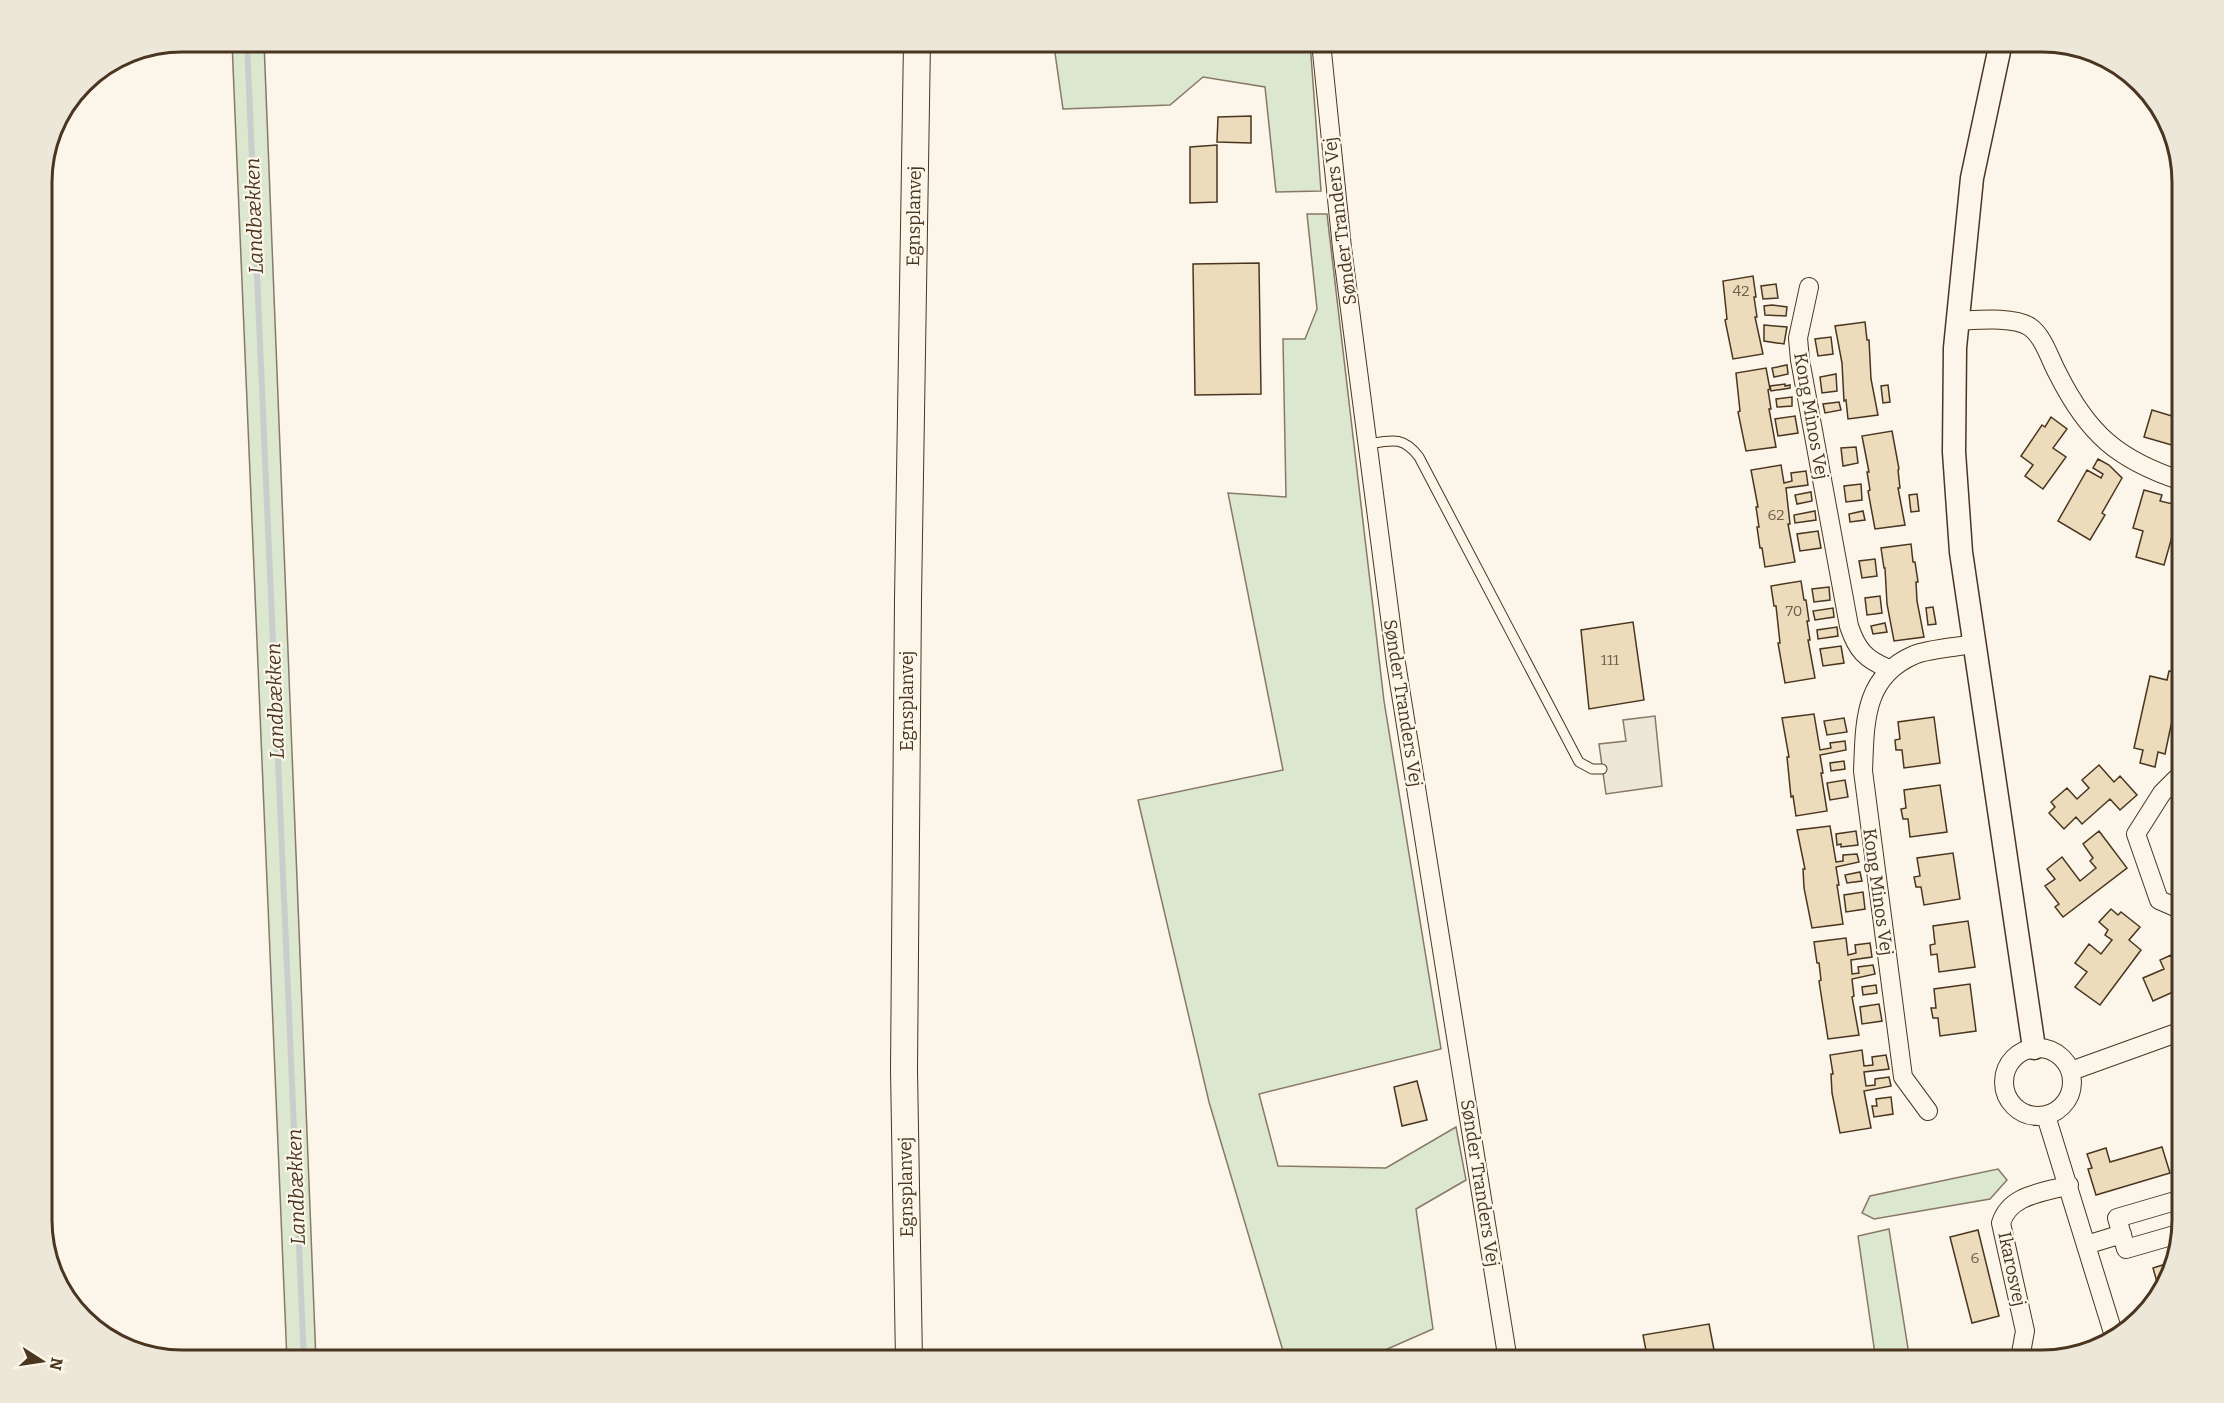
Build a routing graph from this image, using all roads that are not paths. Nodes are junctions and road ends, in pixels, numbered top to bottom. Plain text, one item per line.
1 (917, 52) edge
2 (1322, 52) edge
3 (1999, 52) edge
4 (1809, 288) dead end
5 (1958, 321) junction
6 (1368, 444) junction
7 (2172, 478) edge
8 (1974, 644) junction
9 (1889, 669) junction
10 (1602, 769) dead end
11 (2172, 783) edge
12 (2172, 906) edge
13 (2172, 1035) edge
14 (2034, 1048) junction
15 (2071, 1071) junction
16 (1928, 1111) dead end
17 (2046, 1116) junction
18 (2069, 1185) junction
19 (2172, 1202) edge
20 (2122, 1234) junction
21 (2170, 1236) edge
22 (2086, 1245) junction
23 (2112, 1330) edge
24 (909, 1350) edge
25 (1506, 1350) edge
26 (2021, 1350) edge

1 - 24 main road, Egnsplanvej
2 - 6 street, Sønder Tranders Vej
3 - 5 street
4 - 9 street, Kong Minos Vej
5 - 7 street
5 - 8 street
6 - 10 lane
6 - 25 street, Sønder Tranders Vej
8 - 9 street, Kong Minos Vej
8 - 14 street
9 - 16 street, Kong Minos Vej
11 - 12 street
13 - 15 street
14 - 15 street
14 - 17 street
15 - 17 street
17 - 18 street
18 - 22 street
18 - 26 street, Ikarosvej
19 - 20 street
20 - 21 street
20 - 22 street
22 - 23 street

